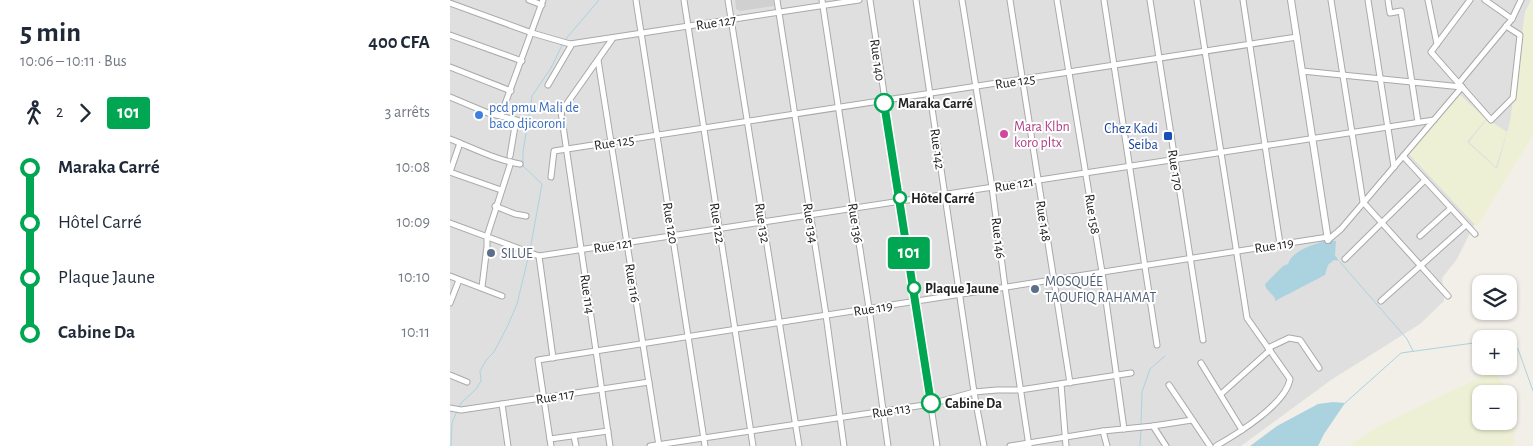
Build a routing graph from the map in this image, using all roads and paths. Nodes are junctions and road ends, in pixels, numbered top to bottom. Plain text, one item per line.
1 (529, 0) edge
2 (636, 0) edge
3 (684, 0) edge
4 (728, 0) edge
5 (777, 0) edge
6 (859, 0) edge
7 (870, 0) edge
8 (916, 0) edge
9 (962, 0) edge
10 (1010, 0) edge
11 (1058, 0) edge
12 (1104, 0) edge
13 (1150, 0) edge
14 (1197, 0) edge
15 (1242, 0) edge
16 (1291, 0) edge
17 (1331, 0) edge
18 (1368, 0) edge
19 (1388, 0) edge
20 (1428, 0) edge
21 (1470, 0) edge
22 (1485, 0) edge
23 (1521, 0) edge
24 (542, 2) edge
25 (450, 3) edge
26 (823, 3) edge
27 (779, 12) junction
28 (1512, 19) junction
29 (731, 20) junction
30 (1506, 26) junction
31 (688, 27) junction
32 (532, 33) junction
33 (642, 34) junction
34 (450, 35) edge
35 (1297, 37) junction
36 (613, 38) junction
37 (570, 44) junction
38 (1437, 44) junction
39 (1249, 45) junction
40 (1205, 52) junction
41 (1159, 59) junction
42 (522, 60) junction
43 (598, 60) junction
44 (1113, 66) junction
45 (450, 67) edge
46 (1302, 71) junction
47 (1068, 72) junction
48 (1342, 75) junction
49 (1380, 79) junction
50 (1022, 80) junction
51 (1412, 82) junction
52 (548, 84) dead end
53 (1460, 85) junction
54 (975, 87) junction
55 (511, 90) junction
56 (930, 94) junction
57 (450, 97) edge
58 (884, 101) junction
59 (838, 108) junction
60 (501, 115) junction
61 (794, 115) junction
62 (516, 120) junction
63 (1434, 120) junction
64 (524, 122) dead end
65 (747, 122) junction
66 (1418, 122) junction
67 (1388, 127) junction
68 (704, 128) junction
69 (1351, 132) junction
70 (657, 136) junction
71 (1313, 138) junction
72 (450, 139) edge
73 (460, 143) junction
74 (611, 143) junction
75 (1265, 145) junction
76 (567, 150) junction
77 (1221, 152) junction
78 (510, 156) dead end
79 (1403, 156) junction
80 (1175, 159) junction
81 (511, 162) junction
82 (520, 164) dead end
83 (1129, 166) junction
84 (1394, 167) junction
85 (1086, 173) junction
86 (551, 177) dead end
87 (1037, 180) junction
88 (1425, 180) junction
89 (992, 187) junction
90 (501, 190) junction
91 (944, 194) junction
92 (901, 201) junction
93 (1363, 202) junction
94 (496, 206) junction
95 (853, 208) junction
96 (1451, 208) junction
97 (809, 215) junction
98 (526, 216) dead end
99 (763, 222) junction
100 (450, 223) edge
101 (1382, 223) junction
102 (1466, 225) junction
103 (719, 229) junction
104 (1475, 234) dead end
105 (487, 236) junction
106 (673, 236) junction
107 (1420, 236) dead end
108 (1328, 238) junction
109 (627, 243) junction
110 (1280, 244) junction
111 (582, 250) junction
112 (1236, 251) junction
113 (539, 256) junction
114 (1190, 258) junction
115 (1345, 259) dead end
116 (1144, 265) junction
117 (1420, 266) junction
118 (1102, 272) junction
119 (450, 276) edge
120 (459, 280) junction
121 (1053, 280) junction
122 (482, 287) junction
123 (1005, 287) junction
124 (959, 294) junction
125 (502, 296) dead end
126 (1448, 296) dead end
127 (916, 301) junction
128 (1381, 301) dead end
129 (450, 303) edge
130 (869, 308) junction
131 (826, 315) junction
132 (779, 322) junction
133 (735, 329) junction
134 (688, 336) junction
135 (1203, 340) dead end
136 (643, 344) junction
137 (1156, 345) dead end
138 (1269, 349) junction
139 (596, 351) junction
140 (553, 358) junction
141 (1201, 363) dead end
142 (1320, 368) dead end
143 (1131, 373) dead end
144 (450, 375) edge
145 (1116, 376) junction
146 (467, 382) dead end
147 (649, 382) junction
148 (1070, 383) junction
149 (1061, 384) junction
150 (1169, 385) dead end
151 (602, 389) junction
152 (1020, 390) junction
153 (974, 392) junction
154 (1221, 394) junction
155 (543, 398) junction
156 (502, 404) junction
157 (931, 404) junction
158 (452, 409) edge
159 (883, 411) junction
160 (839, 418) junction
161 (1192, 420) junction
162 (795, 424) junction
163 (1154, 426) junction
164 (1126, 429) junction
165 (1242, 430) junction
166 (608, 431) junction
167 (750, 431) junction
168 (1103, 431) junction
169 (574, 436) junction
170 (704, 438) junction
171 (1064, 438) junction
172 (550, 439) junction
173 (1029, 444) edge
174 (659, 445) edge
175 (508, 446) edge
176 (551, 446) edge
177 (576, 446) edge
178 (610, 446) edge
179 (650, 446) edge
180 (705, 446) edge
181 (752, 446) edge
182 (799, 446) edge
183 (844, 446) edge
184 (888, 446) edge
185 (938, 446) edge
186 (984, 446) edge
187 (1010, 446) edge
188 (1066, 446) edge
189 (1107, 446) edge
190 (1166, 446) edge
191 (1210, 446) edge
192 (1216, 446) edge

1 - 24 street
2 - 33 street, Rue 120
3 - 31 street, Rue 122
4 - 29 street, Rue 132
5 - 27 street, Rue 134
6 - 26 street, Rue 127
7 - 58 street, Rue 140
8 - 56 street, Rue 142
9 - 54 street, Rue 146
10 - 50 street, Rue 148
11 - 47 street, Rue 158
12 - 44 street
13 - 41 street, Rue 170
14 - 40 street
15 - 39 street
16 - 35 street
17 - 48 street
18 - 49 street
19 - 51 street
20 - 38 street
21 - 38 street
22 - 28 street
23 - 28 street
24 - 32 street
25 - 32 street
26 - 27 street, Rue 127
26 - 59 street, Rue 136
27 - 29 street, Rue 127
27 - 61 street, Rue 134
28 - 30 street
29 - 31 street, Rue 127
29 - 65 street, Rue 132
30 - 53 street
30 - 53 street
31 - 33 street, Rue 127
31 - 68 street, Rue 122
32 - 37 street
32 - 42 street
33 - 36 street, Rue 127
33 - 70 street, Rue 120
34 - 42 street
35 - 39 street, Rue 125
35 - 46 street
36 - 37 street, Rue 127
36 - 43 street
37 - 52 street
38 - 53 street
39 - 40 street, Rue 125
39 - 75 street
40 - 41 street, Rue 125
40 - 77 street
41 - 44 street, Rue 125
41 - 80 street, Rue 170
42 - 55 street
43 - 74 street, Rue 116
43 - 76 street, Rue 114
44 - 47 street, Rue 125
44 - 83 street
45 - 55 street
46 - 48 street
46 - 71 street
47 - 50 street, Rue 125
47 - 85 street, Rue 158
48 - 49 street
48 - 69 street
49 - 51 street
49 - 67 street
50 - 54 street, Rue 125
50 - 87 street, Rue 148
51 - 53 street
51 - 66 street
53 - 63 street
54 - 56 street, Rue 125
54 - 89 street, Rue 146
55 - 60 street
56 - 58 street, Rue 125
56 - 91 street, Rue 142
57 - 60 street
58 - 59 street, Rue 125
58 - 92 street, Rue 140
59 - 61 street, Rue 125
59 - 95 street, Rue 136
60 - 62 street
61 - 65 street, Rue 125
61 - 97 street, Rue 134
62 - 64 street
62 - 78 street
63 - 66 street, Rue 121
63 - 79 street
65 - 68 street, Rue 125
65 - 99 street, Rue 132
66 - 67 street, Rue 121
67 - 69 street, Rue 121
67 - 84 street
68 - 70 street, Rue 125
68 - 103 street, Rue 122
69 - 71 street, Rue 121
69 - 93 street
70 - 74 street, Rue 125
70 - 106 street, Rue 120
71 - 75 street, Rue 121
71 - 108 street
72 - 73 street
73 - 81 street
73 - 90 street
74 - 76 street, Rue 125
74 - 109 street, Rue 116
75 - 77 street, Rue 121
75 - 110 street
76 - 86 street, Rue 125
76 - 111 street, Rue 114
77 - 80 street, Rue 121
77 - 112 street
79 - 84 street
79 - 88 street
80 - 83 street, Rue 121
80 - 114 street, Rue 170
81 - 82 street
81 - 90 street
83 - 85 street, Rue 121
83 - 116 street
84 - 93 street
85 - 87 street, Rue 121
85 - 118 street, Rue 158
87 - 89 street, Rue 121
87 - 121 street, Rue 148
88 - 96 street
88 - 101 street
89 - 91 street, Rue 121
89 - 123 street, Rue 146
90 - 94 street
91 - 92 street, Rue 121
91 - 124 street, Rue 142
92 - 95 street, Rue 121
92 - 127 street, Rue 140
93 - 101 street
93 - 108 street
94 - 98 street
94 - 105 street
95 - 97 street, Rue 121
95 - 130 street, Rue 136
96 - 102 street
96 - 107 street
97 - 99 street, Rue 121
97 - 131 street, Rue 134
99 - 103 street, Rue 121
99 - 132 street, Rue 132
100 - 105 street, Rue 121
101 - 115 street
101 - 117 street
102 - 104 street
102 - 117 street
103 - 106 street, Rue 121
103 - 133 street, Rue 122
105 - 113 street, Rue 121
105 - 122 street
106 - 109 street, Rue 121
106 - 134 street, Rue 120
108 - 110 street, Rue 119
109 - 111 street, Rue 121
109 - 136 street, Rue 116
110 - 112 street, Rue 119
111 - 113 street, Rue 121
111 - 139 street, Rue 114
112 - 114 street, Rue 119
112 - 138 street
113 - 140 street
114 - 116 street, Rue 119
114 - 135 street, Rue 170
116 - 118 street, Rue 119
116 - 137 street
117 - 126 street
117 - 128 street
118 - 121 street, Rue 119
118 - 145 street, Rue 158
119 - 120 street
120 - 122 street
120 - 129 street
121 - 123 street, Rue 119
121 - 148 street, Rue 148
122 - 125 street
123 - 124 street, Rue 119
123 - 152 street, Rue 146
124 - 127 street, Rue 119
124 - 153 street, Rue 142
127 - 130 street, Rue 119
127 - 157 street, Rue 140
130 - 131 street, Rue 119
130 - 159 street, Rue 136
131 - 132 street, Rue 119
131 - 160 street, Rue 134
132 - 133 street, Rue 119
132 - 162 street, Rue 132
133 - 134 street, Rue 119
133 - 167 street, Rue 122
134 - 136 street, Rue 119
134 - 170 street, Rue 120
136 - 139 street, Rue 119
136 - 147 street, Rue 116
138 - 142 street
138 - 154 street
138 - 165 street
139 - 140 street, Rue 119
139 - 151 street, Rue 114
140 - 155 street, Rue 119
141 - 154 street
143 - 145 street, Rue 113
144 - 146 street
145 - 148 street, Rue 113
145 - 164 street, Rue 158
147 - 151 street, Rue 117
147 - 174 street, Rue 116
148 - 149 street, Rue 113
149 - 152 street, Rue 113
149 - 171 street
150 - 161 street
151 - 155 street, Rue 117
151 - 166 street, Rue 114
152 - 153 street, Rue 113
152 - 173 street, Rue 146
153 - 157 street, Rue 113
153 - 186 street, Rue 142
154 - 165 street
155 - 156 street, Rue 117
155 - 172 street
156 - 158 street, Rue 117
156 - 175 street
157 - 159 street, Rue 113
157 - 185 street, Rue 140
159 - 160 street, Rue 113
159 - 184 street, Rue 136
160 - 162 street, Rue 113
160 - 183 street, Rue 134
161 - 163 street
161 - 191 street
162 - 167 street, Rue 113
162 - 182 street, Rue 132
163 - 164 street
163 - 190 street
164 - 168 street
165 - 192 street
166 - 169 street
166 - 178 street, Rue 114
167 - 170 street, Rue 113
167 - 181 street, Rue 122
168 - 171 street
168 - 189 street
169 - 172 street
169 - 177 street
170 - 174 street, Rue 113
170 - 180 street, Rue 120
171 - 173 street
171 - 188 street
172 - 176 street
173 - 187 street
174 - 179 street, Rue 113

